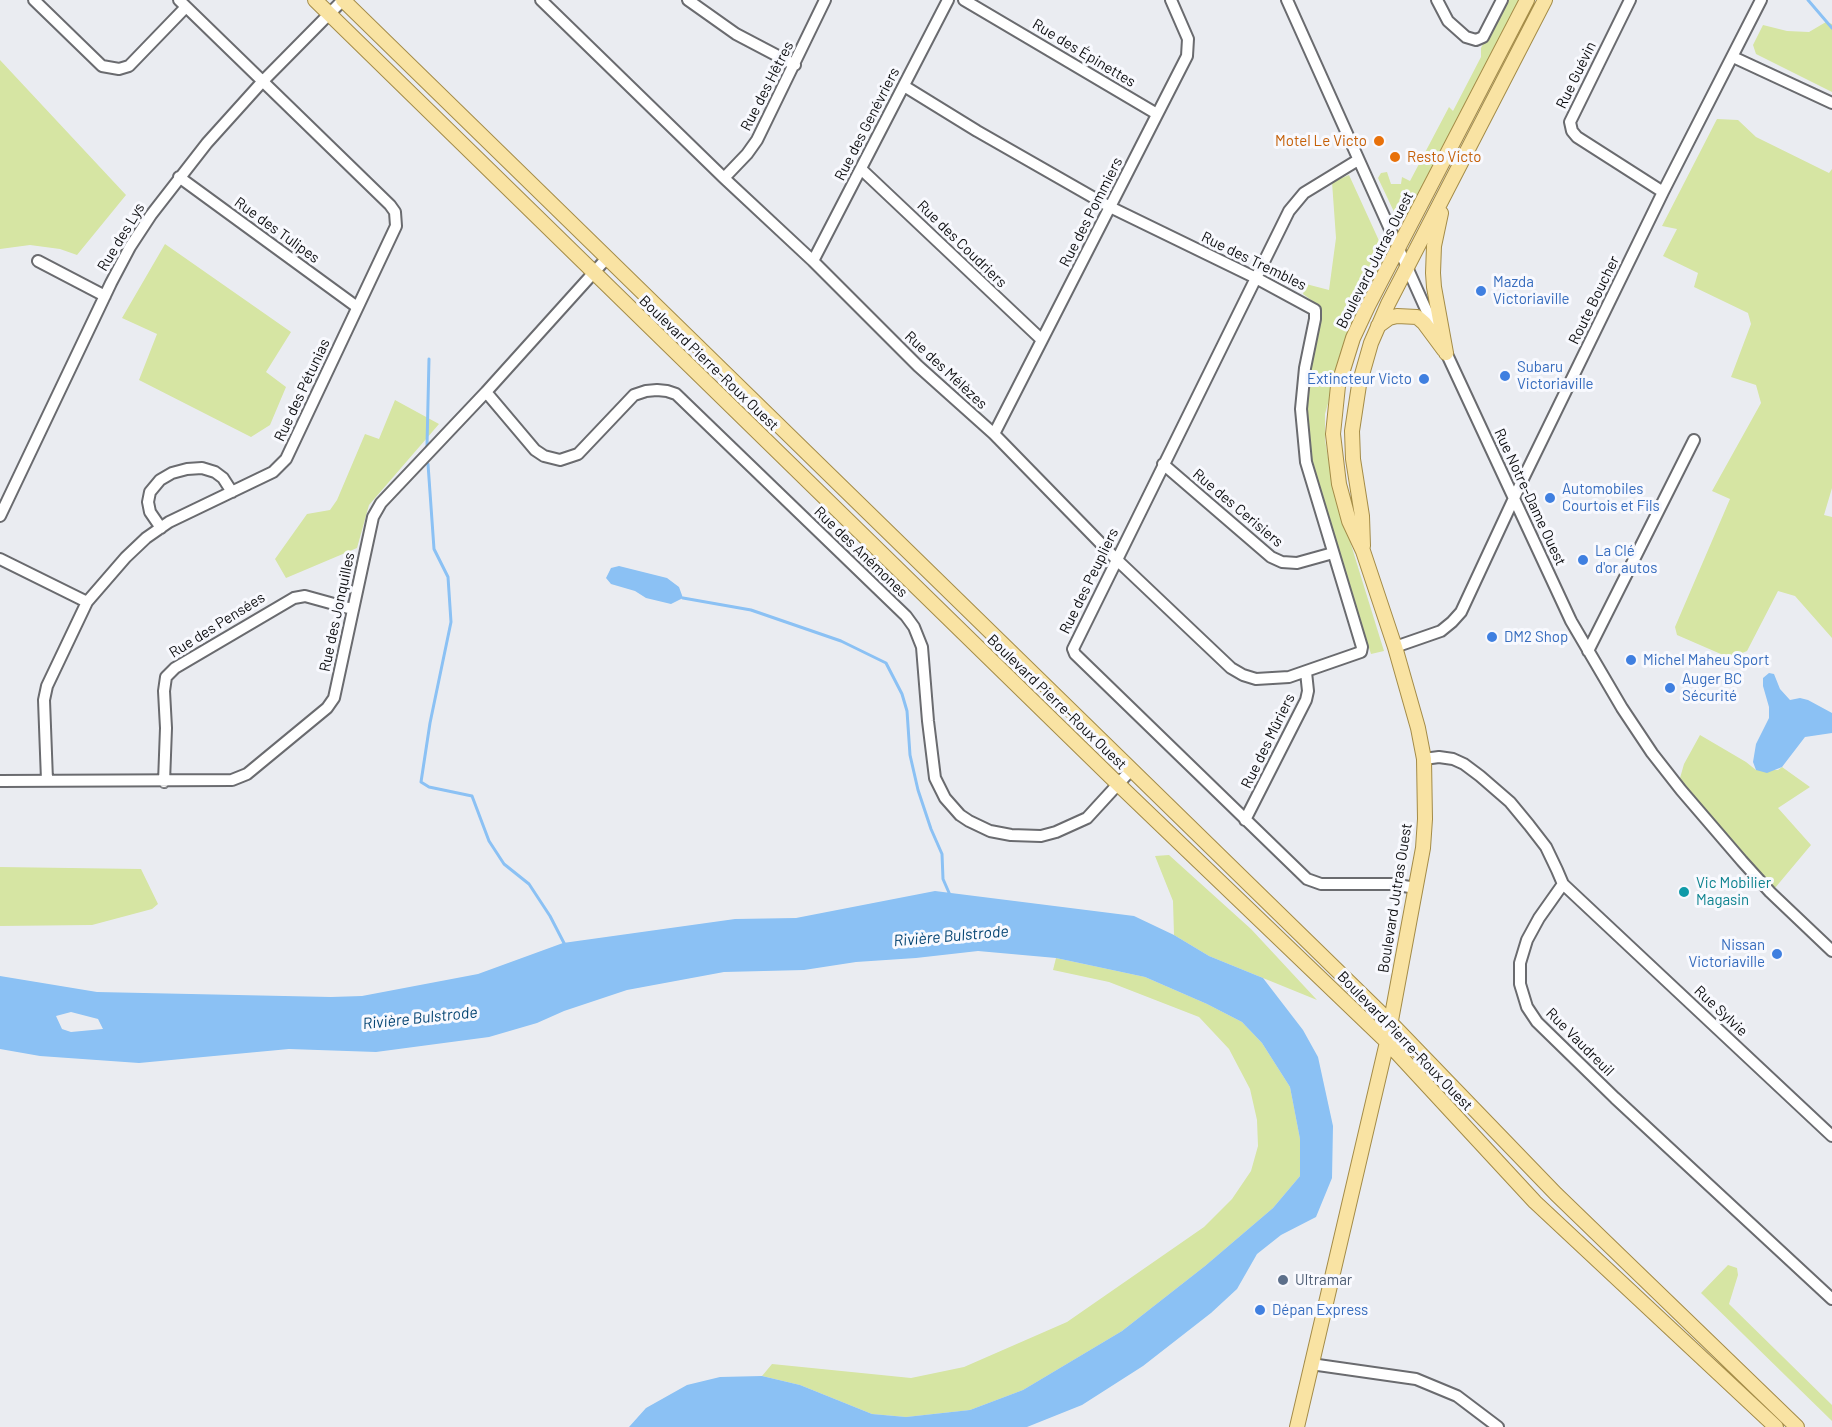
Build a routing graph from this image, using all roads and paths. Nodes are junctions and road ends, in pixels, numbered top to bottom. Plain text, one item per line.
1 (34, 0) edge
2 (315, 0) edge
3 (343, 0) edge
4 (541, 0) edge
5 (688, 0) edge
6 (825, 0) edge
7 (948, 0) edge
8 (964, 0) edge
9 (1171, 0) edge
10 (1287, 0) edge
11 (1437, 0) edge
12 (1502, 0) edge
13 (1527, 0) edge
14 (1545, 0) edge
15 (1630, 0) edge
16 (1761, 0) edge
17 (183, 3) edge
18 (330, 14) junction
19 (1733, 57) junction
20 (795, 64) junction
21 (262, 82) junction
22 (904, 86) junction
23 (1832, 103) edge
24 (1157, 114) junction
25 (1358, 160) junction
26 (861, 169) junction
27 (179, 177) junction
28 (724, 178) junction
29 (1663, 192) junction
30 (1445, 196) junction
31 (1110, 207) junction
32 (1398, 250) junction
33 (606, 259) junction
34 (38, 261) dead end
35 (813, 261) junction
36 (1407, 269) junction
37 (594, 273) junction
38 (1256, 278) junction
39 (105, 296) junction
40 (357, 307) junction
41 (1378, 326) junction
42 (1042, 340) junction
43 (1446, 353) junction
44 (486, 392) junction
45 (994, 434) junction
46 (1694, 440) dead end
47 (1163, 464) junction
48 (232, 492) junction
49 (1514, 498) junction
50 (0, 516) edge
51 (161, 528) junction
52 (1363, 551) junction
53 (1333, 553) junction
54 (0, 559) edge
55 (1116, 559) junction
56 (87, 602) junction
57 (352, 609) junction
58 (1395, 647) junction
59 (1588, 651) junction
60 (1361, 652) joint
61 (1306, 672) junction
62 (1424, 759) junction
63 (1131, 770) junction
64 (47, 780) junction
65 (0, 781) edge
66 (164, 782) junction
67 (1117, 783) junction
68 (1245, 820) junction
69 (1563, 884) junction
70 (1416, 888) junction
71 (1832, 951) edge
72 (1390, 1022) junction
73 (1387, 1042) junction
74 (1832, 1136) edge
75 (1832, 1299) edge
76 (1311, 1364) junction
77 (1297, 1427) edge
78 (1498, 1427) edge
79 (1776, 1427) edge
80 (1797, 1427) edge

1 - 17 street
2 - 18 main road, Boulevard Pierre-Roux Ouest
3 - 18 street, Rue des Lys
3 - 33 main road, Boulevard Pierre-Roux Ouest
4 - 28 street, Rue des Mélèzes
5 - 20 street
6 - 20 street, Rue des Hêtres
7 - 22 street, Rue des Genévriers
8 - 24 street, Rue des Épinettes
9 - 24 street, Rue des Pommiers
10 - 25 street, Rue Notre-Dame Ouest
11 - 12 street
13 - 32 main road, Boulevard Jutras Ouest
14 - 30 main road, Boulevard Jutras Ouest
15 - 29 street, Rue Guévin
16 - 19 street, Route Boucher
17 - 21 street, Rue des Pétunias
18 - 21 street, Rue des Lys
18 - 37 main road, Boulevard Pierre-Roux Ouest
19 - 23 street
19 - 29 street, Route Boucher
20 - 28 street, Rue des Hêtres
21 - 27 street, Rue des Lys
21 - 40 street, Rue des Pétunias
22 - 26 street, Rue des Genévriers
22 - 31 street, Rue des Trembles
24 - 31 street, Rue des Pommiers
25 - 32 street, Rue Notre-Dame Ouest
25 - 38 street, Rue des Peupliers
26 - 35 street, Rue des Genévriers
26 - 42 street, Rue des Coudriers
27 - 39 street, Rue des Lys
27 - 40 street, Rue des Tulipes
28 - 35 street, Rue des Mélèzes
29 - 49 street, Route Boucher
30 - 36 main road, Boulevard Jutras Ouest
30 - 43 main road
31 - 38 street, Rue des Trembles
31 - 42 street, Rue des Pommiers
32 - 36 street, Rue Notre-Dame Ouest
32 - 52 main road, Boulevard Jutras Ouest
33 - 37 street, Rue des Jonquilles
33 - 63 main road, Boulevard Pierre-Roux Ouest
34 - 39 street
35 - 45 street, Rue des Mélèzes
36 - 41 main road, Boulevard Jutras Ouest
36 - 43 street, Rue Notre-Dame Ouest
37 - 44 street, Rue des Jonquilles
37 - 67 main road, Boulevard Pierre-Roux Ouest
38 - 47 street, Rue des Peupliers
38 - 53 street, Rue des Trembles
39 - 50 street, Rue des Lys
40 - 48 street, Rue des Pétunias
41 - 43 main road
41 - 52 main road, Boulevard Jutras Ouest
42 - 45 street, Rue des Pommiers
43 - 49 street, Rue Notre-Dame Ouest
44 - 57 street, Rue des Jonquilles
44 - 67 street, Rue des Anémones
45 - 55 street, Rue des Mélèzes
46 - 59 street
47 - 53 street, Rue des Cerisiers
47 - 55 street, Rue des Peupliers
48 - 51 street, Rue des Pétunias
48 - 51 street
49 - 58 street, Route Boucher
49 - 59 street, Rue Notre-Dame Ouest
51 - 56 street, Rue des Pétunias
52 - 58 main road, Boulevard Jutras Ouest
53 - 60 street, Rue des Trembles
54 - 56 street
55 - 61 street, Rue des Mélèzes
55 - 68 street, Rue des Peupliers
56 - 64 street, Rue des Pétunias
57 - 66 street, Rue des Jonquilles
57 - 66 street, Rue des Pensées
58 - 62 main road, Boulevard Jutras Ouest
59 - 71 street, Rue Notre-Dame Ouest
60 - 61 street, Rue des Mélèzes
61 - 68 street, Rue des Mûriers
62 - 69 street
62 - 70 main road, Boulevard Jutras Ouest
63 - 67 street, Rue des Anémones
63 - 72 main road, Boulevard Pierre-Roux Ouest
64 - 65 street, Rue des Jonquilles
64 - 66 street, Rue des Jonquilles
67 - 73 main road, Boulevard Pierre-Roux Ouest
68 - 70 street, Rue des Peupliers
69 - 74 street, Rue Sylvie
69 - 75 street, Rue Vaudreuil
70 - 72 main road, Boulevard Jutras Ouest
72 - 73 main road, Boulevard Jutras Ouest
72 - 80 main road, Boulevard Pierre-Roux Ouest
73 - 76 main road, Boulevard Jutras Ouest
73 - 79 main road, Boulevard Pierre-Roux Ouest
76 - 77 main road, Boulevard Jutras Ouest
76 - 78 street

